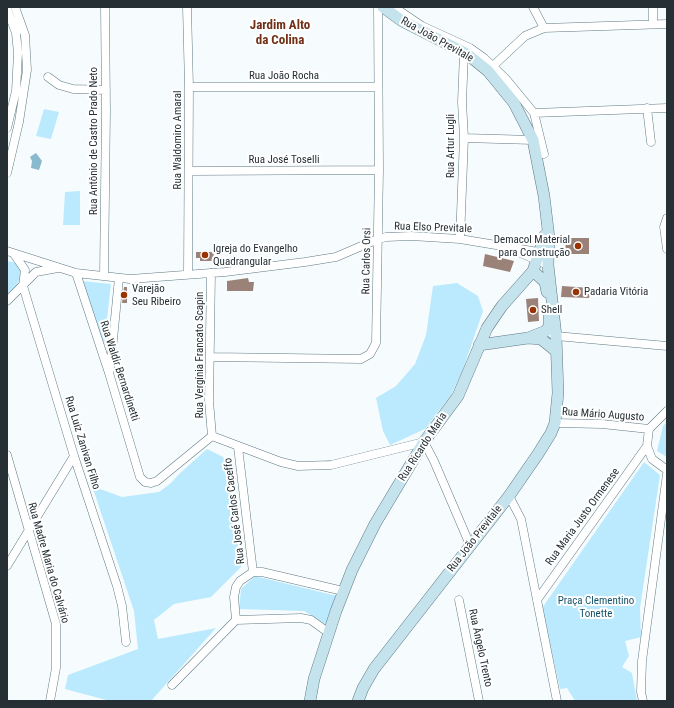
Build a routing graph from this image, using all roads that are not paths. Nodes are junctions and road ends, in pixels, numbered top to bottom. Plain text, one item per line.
1 (15, 7) edge
2 (105, 7) edge
3 (187, 7) edge
4 (378, 7) edge
5 (383, 7) edge
6 (394, 7) edge
7 (533, 7) edge
8 (653, 7) edge
9 (7, 9) edge
10 (653, 24) junction
11 (667, 24) edge
12 (544, 28) junction
13 (464, 52) junction
14 (493, 66) junction
15 (48, 78) dead end
16 (190, 87) junction
17 (378, 87) junction
18 (106, 90) junction
19 (647, 108) junction
20 (667, 108) edge
21 (534, 113) junction
22 (8, 122) edge
23 (20, 122) junction
24 (464, 138) junction
25 (533, 140) junction
26 (651, 142) dead end
27 (544, 154) dead end
28 (379, 170) junction
29 (190, 172) junction
30 (7, 173) edge
31 (667, 218) edge
32 (378, 239) junction
33 (460, 239) junction
34 (667, 249) edge
35 (10, 253) edge
36 (541, 260) junction
37 (58, 268) junction
38 (76, 273) junction
39 (211, 273) junction
40 (188, 274) junction
41 (104, 276) junction
42 (119, 278) junction
43 (23, 286) junction
44 (8, 297) edge
45 (551, 334) junction
46 (528, 338) junction
47 (479, 345) junction
48 (667, 346) edge
49 (556, 351) junction
50 (211, 356) junction
51 (109, 373) junction
52 (667, 411) edge
53 (555, 422) junction
54 (649, 429) junction
55 (212, 436) junction
56 (424, 442) junction
57 (646, 446) junction
58 (238, 447) junction
59 (74, 456) junction
60 (8, 461) edge
61 (667, 470) edge
62 (667, 474) edge
63 (509, 496) junction
64 (28, 532) junction
65 (470, 545) junction
66 (7, 566) edge
67 (253, 572) junction
68 (344, 590) junction
69 (459, 600) dead end
70 (537, 600) junction
71 (236, 620) junction
72 (329, 632) junction
73 (126, 642) dead end
74 (172, 685) dead end
75 (50, 701) edge
76 (310, 701) edge
77 (358, 701) edge
78 (479, 701) edge
79 (557, 701) edge
80 (643, 701) edge

1 - 23 street
2 - 18 street, Rua Antônio de Castro Prado Neto
3 - 16 street, Rua Waldomiro Amaral
4 - 17 street, Rua Carlos Orsi
5 - 13 main road, Rua João Previtale
6 - 14 street, Rua João Previtale
7 - 12 street
8 - 10 street
9 - 22 street
10 - 11 street
10 - 12 street
12 - 14 street
13 - 24 street, Rua Artur Lugli
13 - 25 main road, Rua João Previtale
14 - 21 street, Rua João Previtale
15 - 18 street
16 - 17 street, Rua João Rocha
16 - 29 street, Rua Waldomiro Amaral
17 - 28 street, Rua Carlos Orsi
18 - 41 street, Rua Antônio de Castro Prado Neto
19 - 20 street
19 - 21 street
19 - 26 street
21 - 27 street, Rua João Previtale
22 - 23 street
23 - 30 street
24 - 25 street
24 - 33 street, Rua Artur Lugli
25 - 36 main road, Rua João Previtale
28 - 29 street, Rua José Toselli
28 - 32 street, Rua Carlos Orsi
29 - 40 street, Rua Waldomiro Amaral
31 - 34 street
32 - 33 street, Rua Elso Previtale
32 - 39 street, Rua Elso Previtale
32 - 50 street, Rua Carlos Orsi
33 - 36 street, Rua Elso Previtale
35 - 37 street, Rua Elso Previtale
35 - 43 street, Rua Luiz Zanivan Filho
36 - 45 main road, Rua João Previtale
36 - 45 main road
36 - 47 main road, Rua Ricardo Maria
37 - 38 street, Rua Elso Previtale
37 - 43 street
38 - 41 street, Rua Elso Previtale
38 - 51 street, Rua Waldir Bernardinetti
39 - 40 street, Rua Elso Previtale
39 - 50 street, Rua Vergínia Francato Scapin
40 - 42 street, Rua Elso Previtale
41 - 42 street, Rua Elso Previtale
42 - 51 street
43 - 44 street
43 - 59 street, Rua Luiz Zanivan Filho
45 - 46 main road
45 - 48 street
45 - 49 main road, Rua João Previtale
46 - 47 main road
46 - 49 main road
47 - 56 main road, Rua Ricardo Maria
49 - 53 main road, Rua João Previtale
50 - 55 street, Rua Vergínia Francato Scapin
51 - 55 street, Rua Waldir Bernardinetti
52 - 54 street
53 - 54 street, Rua Mário Augusto
53 - 63 main road, Rua João Previtale
54 - 57 street
55 - 58 street
56 - 58 street
56 - 65 street
56 - 68 main road, Rua Ricardo Maria
57 - 61 street
57 - 70 street, Rua Maria Justo Ormenese
58 - 67 street, Rua José Carlos Caceffo
59 - 64 street
59 - 73 street, Rua Luiz Zanivan Filho
60 - 64 street, Rua Madre Maria do Calvário
62 - 80 street
63 - 65 main road, Rua João Previtale
63 - 70 street
64 - 66 street
64 - 75 street, Rua Madre Maria do Calvário
65 - 77 main road, Rua João Previtale
67 - 68 street
67 - 71 street
68 - 72 main road, Rua Ricardo Maria
69 - 78 street, Rua Ângelo Trento
70 - 79 street
71 - 72 street
71 - 74 street
72 - 76 main road, Rua Ricardo Maria

